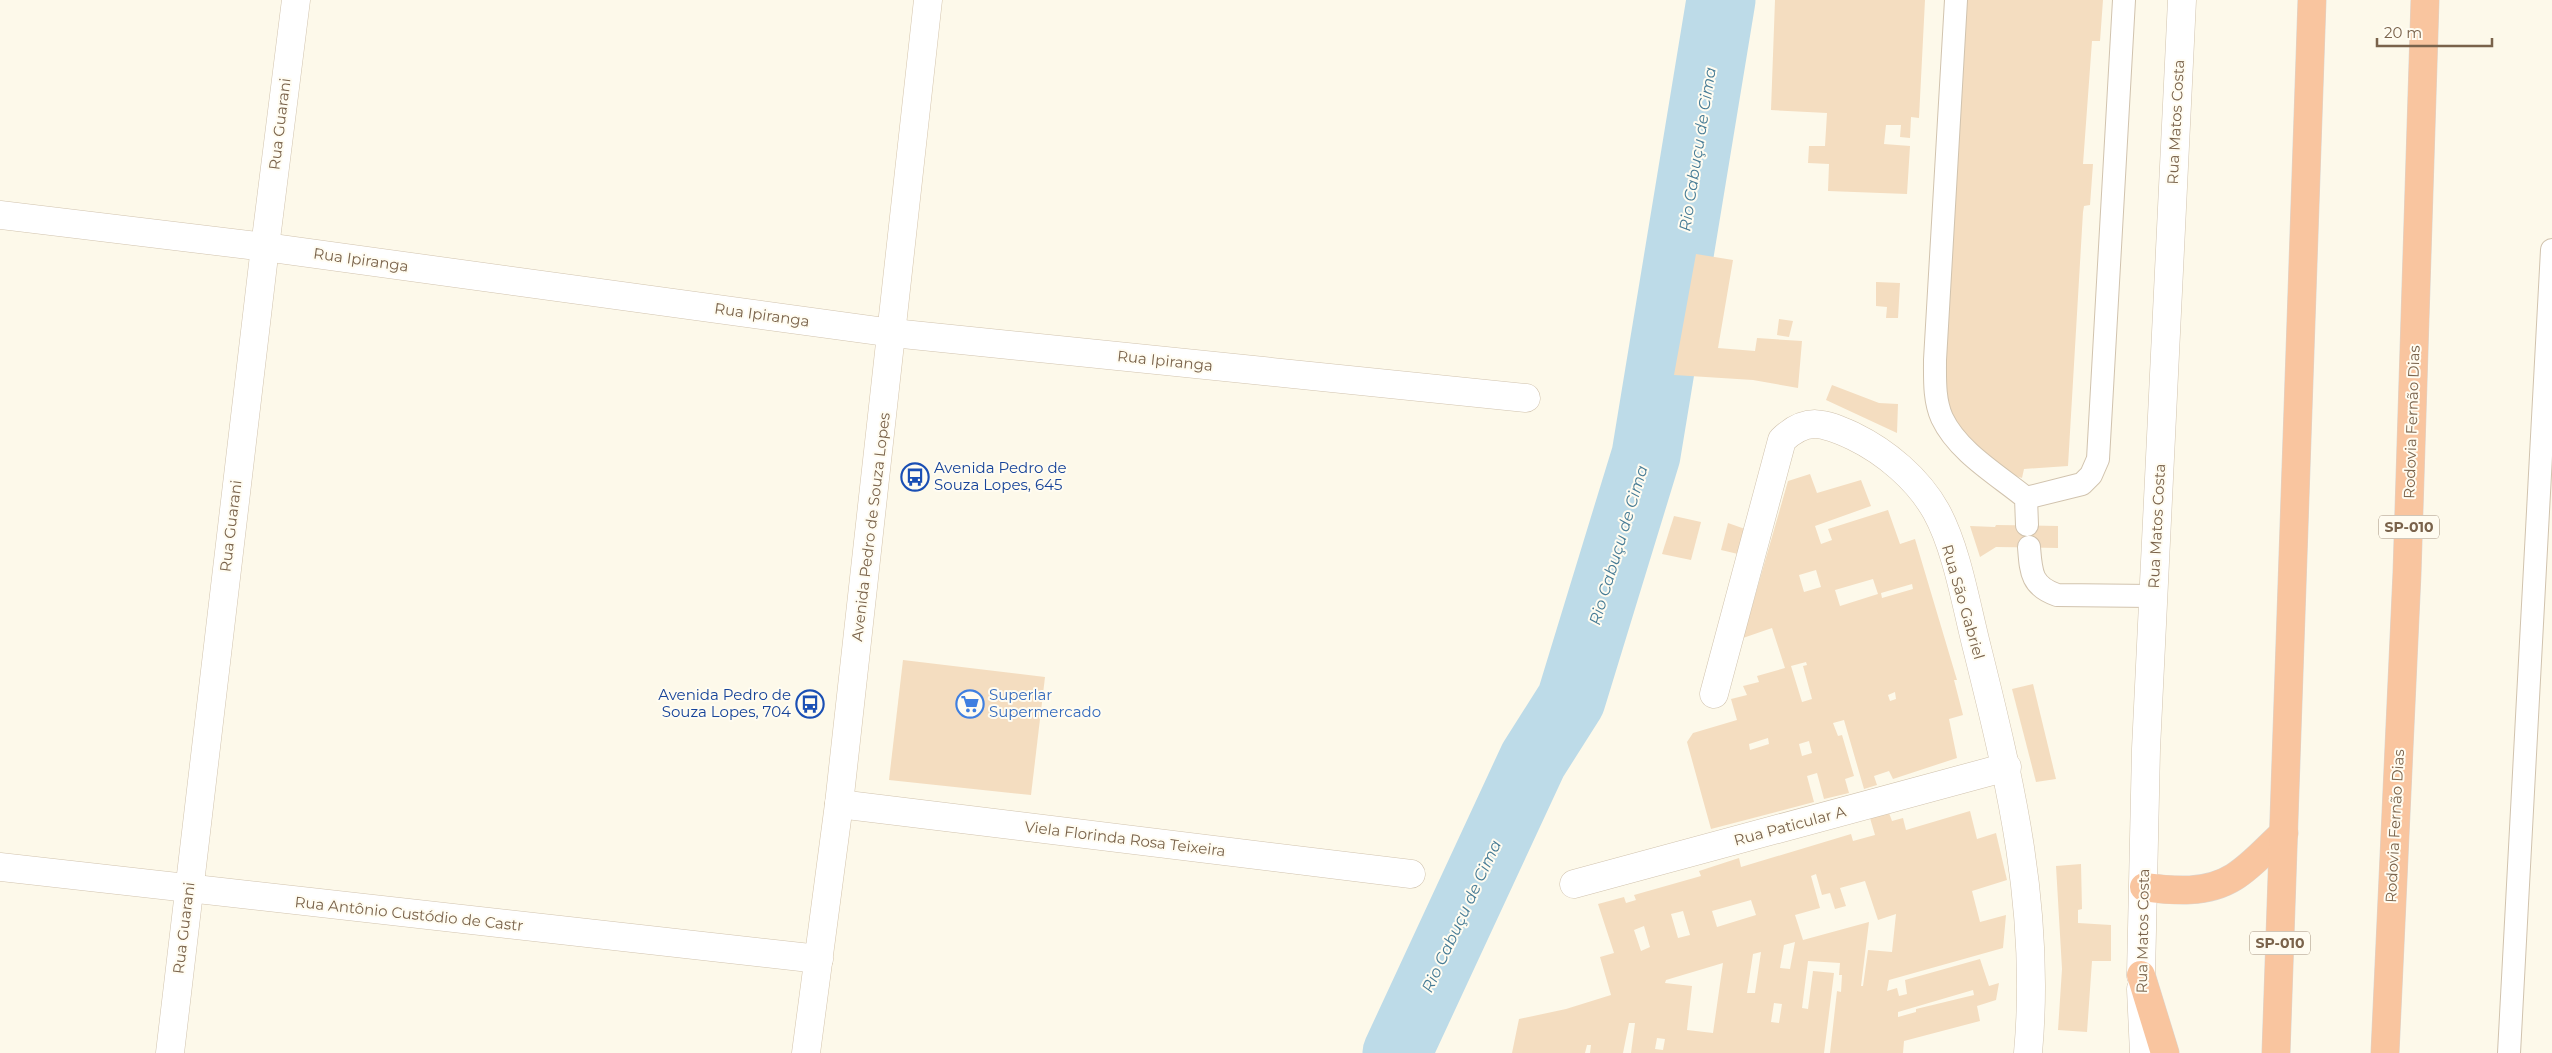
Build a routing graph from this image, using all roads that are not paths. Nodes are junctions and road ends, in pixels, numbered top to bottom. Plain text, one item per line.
1 (296, 0) edge
2 (928, 0) edge
3 (1956, 0) edge
4 (2124, 0) edge
5 (2182, 0) edge
6 (2312, 0) edge
7 (2425, 0) edge
8 (0, 215) edge
9 (265, 247) junction
10 (2552, 250) edge
11 (893, 333) junction
12 (1526, 398) dead end
13 (2026, 498) junction
14 (2027, 525) dead end
15 (2029, 548) dead end
16 (2154, 596) junction
17 (1714, 694) dead end
18 (2007, 767) junction
19 (839, 804) junction
20 (2284, 833) junction
21 (0, 867) edge
22 (1411, 874) dead end
23 (1574, 884) dead end
24 (2144, 887) junction
25 (188, 890) junction
26 (819, 959) junction
27 (2141, 975) junction
28 (170, 1053) edge
29 (806, 1053) edge
30 (2028, 1053) edge
31 (2144, 1053) edge
32 (2165, 1053) edge
33 (2276, 1053) edge
34 (2385, 1053) edge
35 (2510, 1053) edge

1 - 9 street, Rua Guarani
2 - 11 street, Avenida Pedro de Souza Lopes
3 - 13 lane
4 - 13 lane
5 - 16 street, Rua Matos Costa
6 - 20 highway, SP-010
7 - 34 highway, Rodovia Fernão Dias / SP-010
8 - 9 street, Rua Ipiranga
9 - 11 street, Rua Ipiranga
9 - 25 street, Rua Guarani
10 - 35 lane
11 - 12 street, Rua Ipiranga
11 - 19 street, Avenida Pedro de Souza Lopes
13 - 14 lane
15 - 16 lane
16 - 24 street, Rua Matos Costa
17 - 18 street, Rua São Gabriel
18 - 23 street, Rua Paticular A
18 - 30 street, Rua São Gabriel
19 - 22 street, Viela Florinda Rosa Teixeira
19 - 26 street, Avenida Pedro de Souza Lopes
20 - 24 highway
20 - 33 highway, SP-010
21 - 25 street, Rua Antônio Custódio de Castr
24 - 27 street, Rua Matos Costa
25 - 26 street, Rua Antônio Custódio de Castr
25 - 28 street, Rua Guarani
26 - 29 street, Avenida Pedro de Souza Lopes
27 - 31 street, Rua Matos Costa
27 - 32 highway

